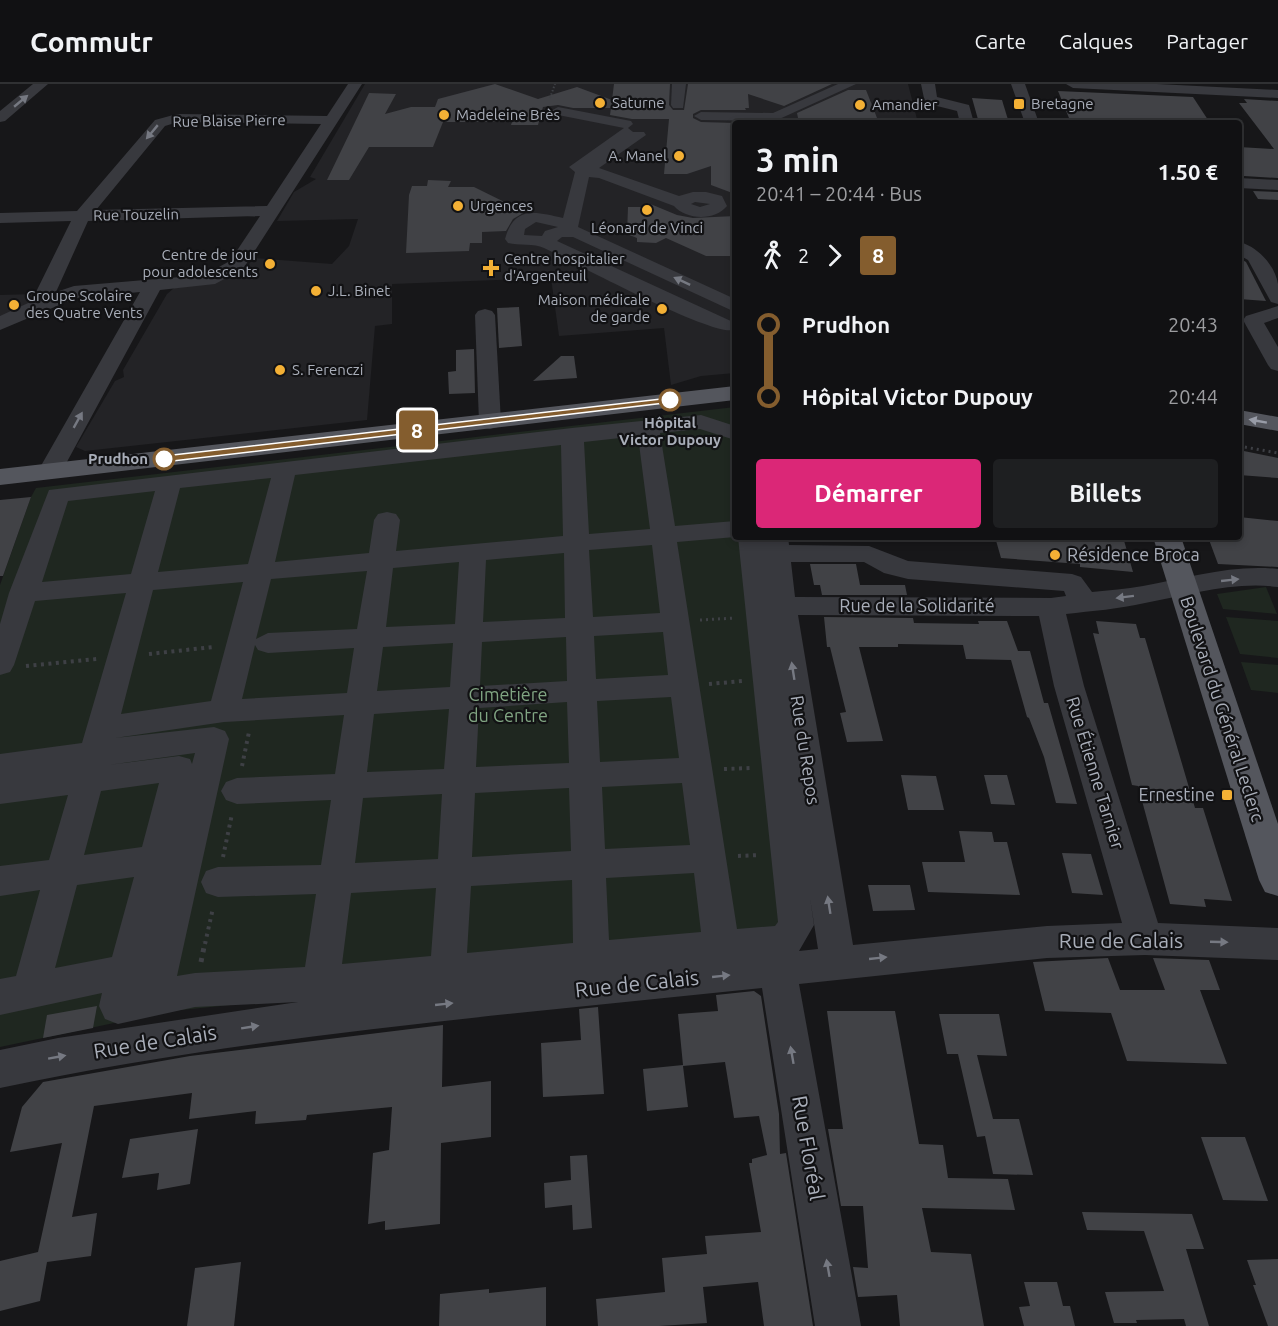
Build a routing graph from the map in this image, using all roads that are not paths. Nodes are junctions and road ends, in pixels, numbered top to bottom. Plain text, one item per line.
1 (41, 84) edge
2 (355, 84) edge
3 (679, 84) edge
4 (849, 84) edge
5 (928, 84) edge
6 (1018, 84) edge
7 (1073, 84) edge
8 (1213, 87) edge
9 (1278, 87) edge
10 (1278, 94) edge
11 (678, 105) dead end
12 (1220, 107) dead end
13 (558, 111) dead end
14 (701, 116) dead end
15 (0, 118) edge
16 (332, 120) junction
17 (966, 120) edge
18 (1031, 120) edge
19 (583, 171) junction
20 (1242, 183) edge
21 (1278, 185) edge
22 (682, 204) dead end
23 (272, 212) junction
24 (82, 216) junction
25 (0, 218) edge
26 (570, 227) junction
27 (549, 242) junction
28 (1242, 249) edge
29 (1273, 280) edge
30 (152, 287) junction
31 (1278, 298) edge
32 (50, 300) junction
33 (732, 305) edge
34 (1278, 312) edge
35 (485, 315) dead end
36 (0, 324) edge
37 (732, 325) edge
38 (1278, 365) edge
39 (732, 393) edge
40 (1242, 418) edge
41 (490, 422) junction
42 (1278, 424) edge
43 (648, 427) junction
44 (732, 432) edge
45 (572, 435) junction
46 (1242, 436) edge
47 (1278, 442) edge
48 (285, 469) junction
49 (50, 471) junction
50 (0, 477) edge
51 (169, 483) junction
52 (387, 520) dead end
53 (732, 530) edge
54 (663, 536) junction
55 (1168, 540) edge
56 (768, 542) edge
57 (576, 543) junction
58 (868, 545) edge
59 (473, 553) junction
60 (381, 560) junction
61 (259, 572) junction
62 (1278, 578) edge
63 (142, 582) junction
64 (1182, 586) junction
65 (23, 592) junction
66 (1084, 602) junction
67 (1051, 607) junction
68 (772, 611) junction
69 (675, 622) junction
70 (579, 627) junction
71 (469, 633) junction
72 (370, 638) junction
73 (268, 643) dead end
74 (0, 665) edge
75 (684, 686) junction
76 (581, 690) junction
77 (465, 697) junction
78 (361, 702) junction
79 (224, 711) junction
80 (96, 753) junction
81 (0, 766) edge
82 (696, 770) junction
83 (585, 773) junction
84 (459, 780) junction
85 (349, 786) junction
86 (0, 791) edge
87 (237, 791) dead end
88 (708, 858) junction
89 (155, 860) junction
90 (589, 865) junction
91 (63, 872) junction
92 (454, 872) junction
93 (336, 879) junction
94 (1278, 880) edge
95 (0, 881) edge
96 (218, 882) dead end
97 (1145, 939) junction
98 (1278, 944) edge
99 (721, 946) junction
100 (592, 958) junction
101 (838, 963) junction
102 (778, 970) junction
103 (127, 971) junction
104 (448, 972) junction
105 (15, 995) edge
106 (153, 999) junction
107 (318, 1000) junction
108 (0, 1069) edge
109 (838, 1326) edge

15 -> 1 street
2 - 16 street
3 - 11 street
4 - 14 street
5 - 17 street
6 - 18 street
7 - 8 street
8 - 9 street
8 - 10 street
8 - 12 street
13 - 19 street
16 - 23 street
16 -> 24 street, Rue Blaise Pierre
19 - 22 street
19 - 26 street
20 - 21 street
23 - 24 street, Rue Touzelin
23 - 30 street
24 - 25 street, Rue Touzelin
24 - 32 street, Rue Blaise Pierre
26 - 27 street
26 - 27 street
33 -> 26 street
27 - 37 street
28 - 29 street
29 - 31 street
30 - 32 street
49 -> 30 street
32 - 36 street
34 - 38 street
35 - 41 street
39 - 41 main road
42 -> 40 main road
41 - 49 main road
43 - 44 street
43 - 45 street
43 - 54 street
45 - 48 street
45 - 57 street
46 - 47 main road
48 - 51 street
48 - 61 street
49 - 50 main road
51 - 63 street
51 - 65 street
52 - 60 street
53 - 54 street
54 - 57 street
54 - 69 street
55 - 64 main road, Boulevard du Général Leclerc
56 - 58 street
56 - 68 street
57 - 59 street
57 - 70 street
58 - 66 street
59 - 60 street
59 - 71 street
60 - 61 street
60 - 72 street
61 - 63 street
61 - 79 street
64 -> 62 street
63 - 65 street
63 - 80 street
64 -> 66 street, Rue de la Solidarité
64 - 94 main road, Boulevard du Général Leclerc
65 - 74 street
66 - 67 street, Rue de la Solidarité
67 - 68 street, Rue de la Solidarité
67 - 97 street, Rue Étienne Tarnier
68 - 99 street
101 -> 68 street, Rue du Repos
69 - 70 street
69 - 75 street
70 - 71 street
70 - 76 street
71 - 72 street
71 - 77 street
72 - 73 street
72 - 78 street
75 - 76 street
75 - 82 street
76 - 77 street
76 - 83 street
77 - 78 street
77 - 84 street
78 - 79 street
78 - 85 street
79 - 80 street
80 - 81 street
80 - 86 street
80 - 89 street
80 - 91 street
80 - 106 street
82 - 83 street
82 - 88 street
83 - 84 street
83 - 90 street
84 - 85 street
84 - 92 street
85 - 87 street
85 - 93 street
88 - 90 street
88 - 99 street
89 - 91 street
89 - 103 street
90 - 92 street
90 - 100 street
91 - 95 street
91 - 105 street
92 - 93 street
92 - 104 street
93 - 96 street
93 - 107 street
97 -> 98 street, Rue de Calais
101 -> 97 street, Rue de Calais
99 - 100 street
100 - 104 street
101 - 102 street, Rue de Calais
107 -> 102 street, Rue de Calais
109 -> 102 street, Rue Floréal
103 - 105 street
103 - 106 street
104 - 107 street
106 - 107 street
108 -> 107 street, Rue de Calais

